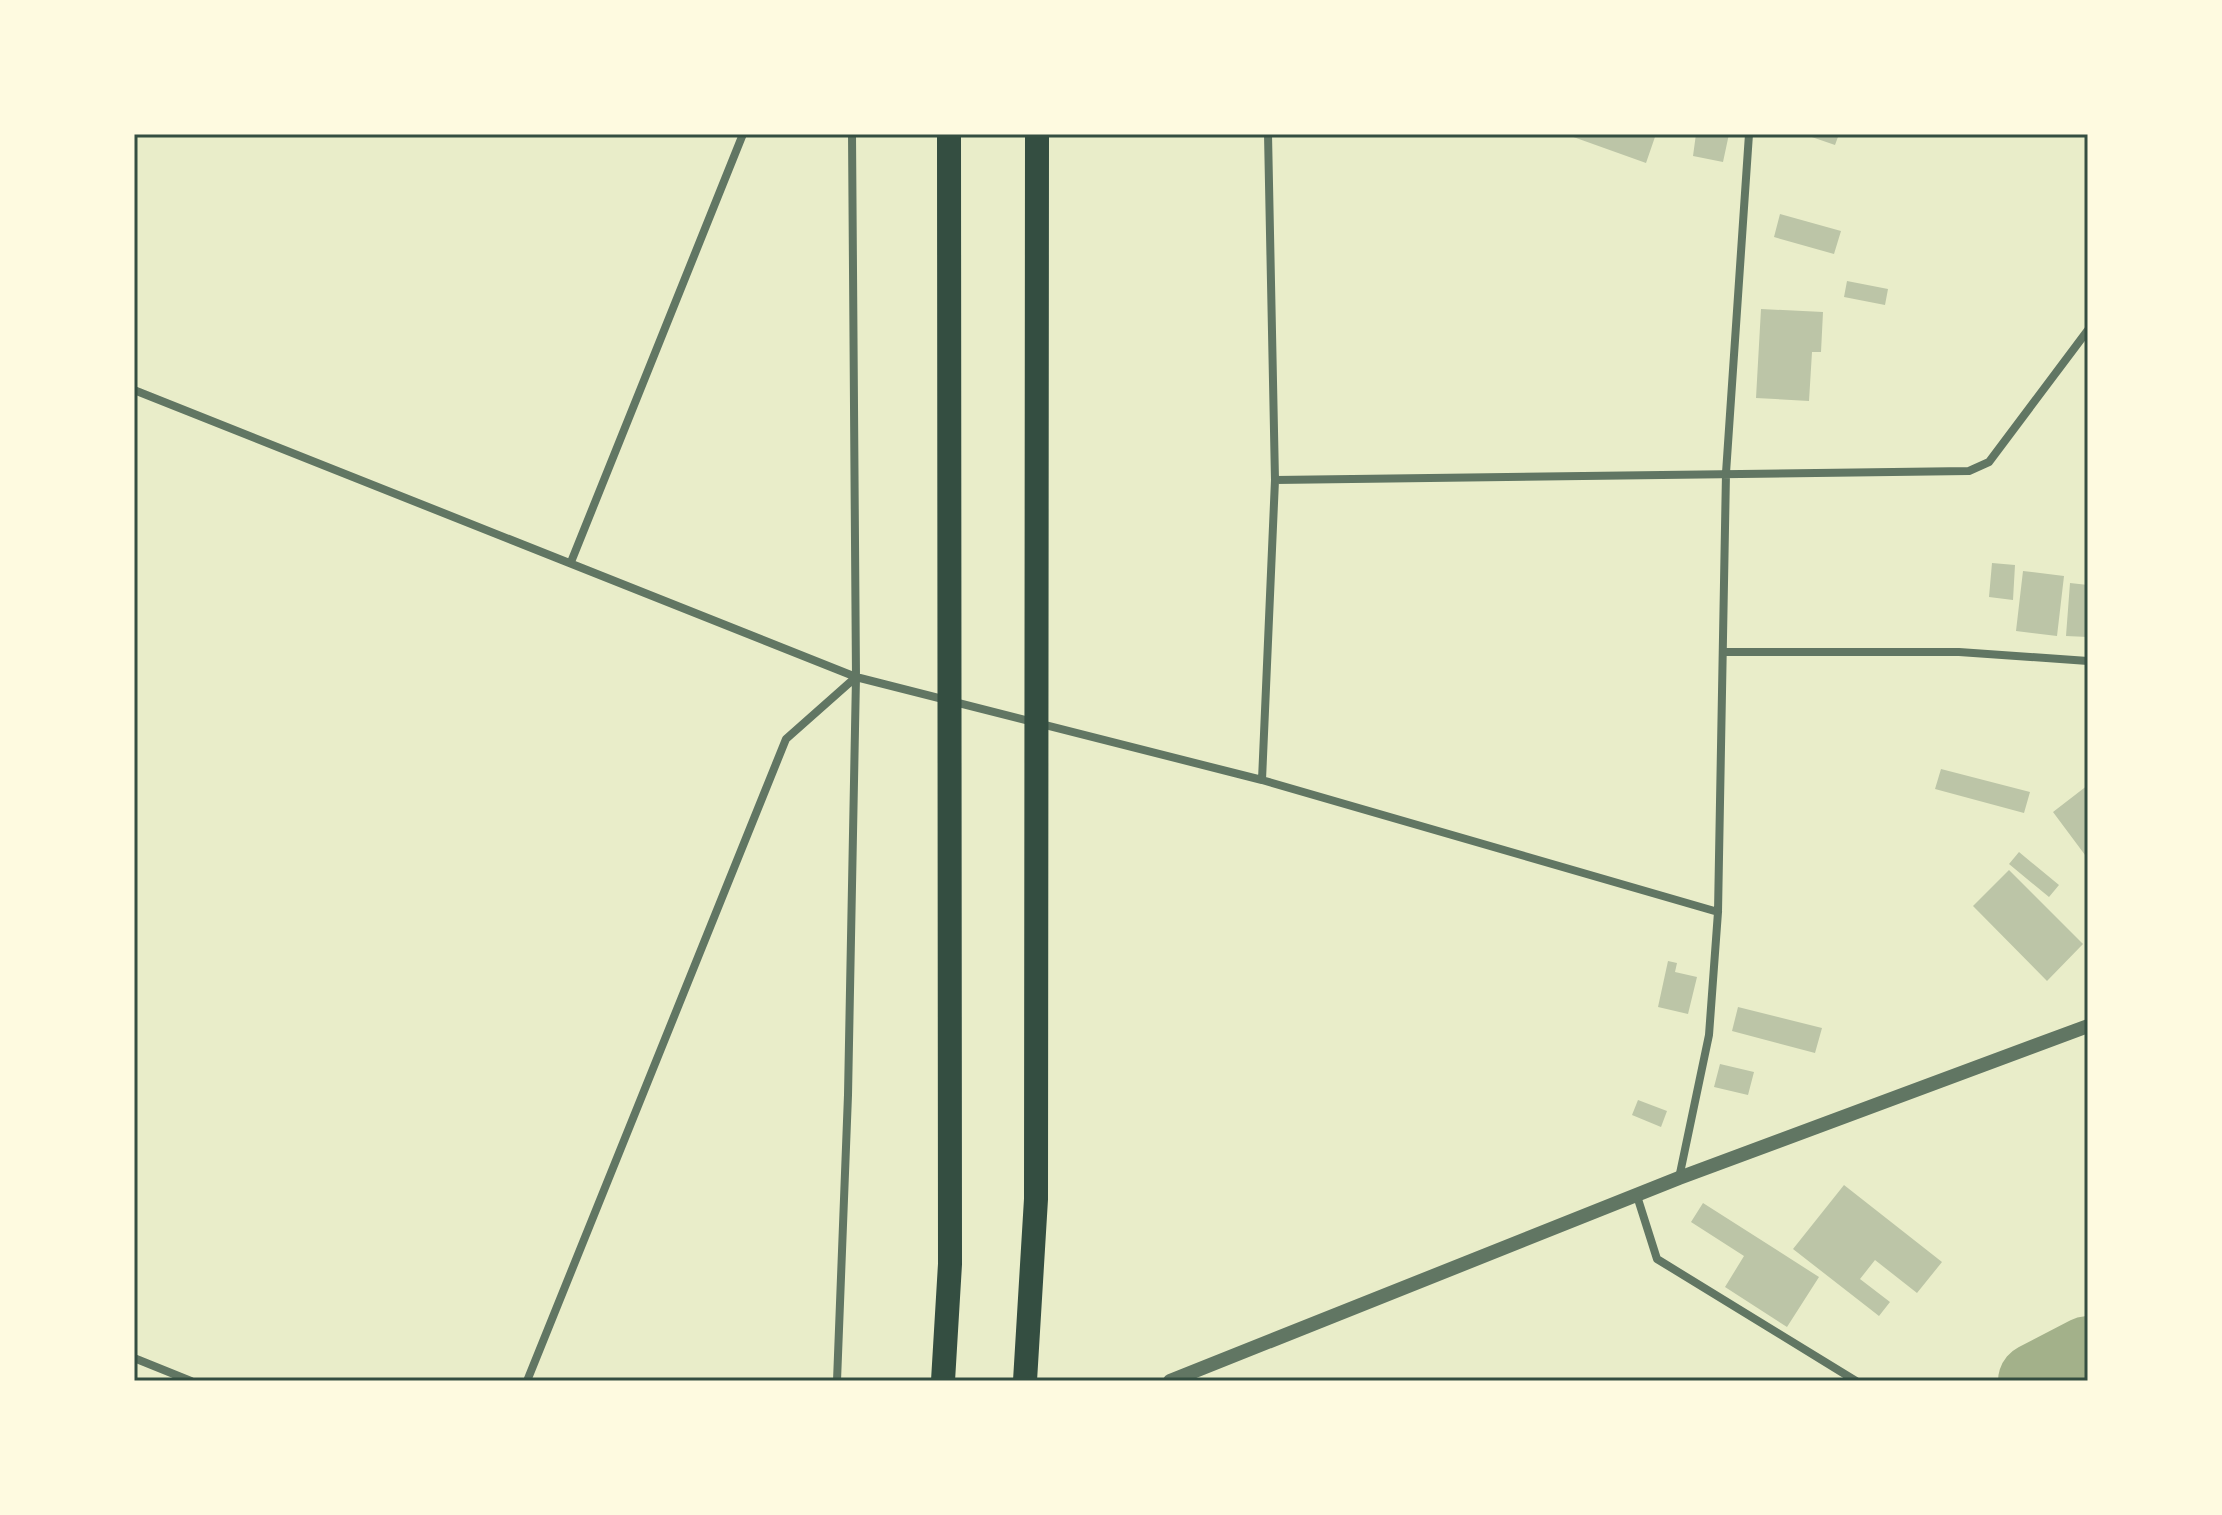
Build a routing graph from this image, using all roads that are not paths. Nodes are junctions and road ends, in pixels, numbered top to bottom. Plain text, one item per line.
1 (743, 134) edge
2 (852, 134) edge
3 (949, 134) edge
4 (1037, 134) edge
5 (1268, 134) edge
6 (1749, 134) edge
7 (2088, 330) edge
8 (134, 390) edge
9 (1726, 473) junction
10 (1275, 480) junction
11 (571, 562) junction
12 (1725, 652) junction
13 (2088, 661) edge
14 (856, 677) junction
15 (1262, 780) junction
16 (1718, 912) junction
17 (2088, 1026) edge
18 (1679, 1178) junction
19 (1637, 1196) junction
20 (134, 1358) edge
21 (191, 1381) edge
22 (527, 1381) edge
23 (837, 1381) edge
24 (943, 1381) edge
25 (1025, 1381) edge
26 (1170, 1381) edge
27 (1856, 1381) edge

1 - 11 street
2 - 14 street
3 - 24 highway
4 - 25 highway
5 - 10 street
6 - 9 street
7 - 9 street
8 - 11 street
9 - 10 street
9 - 12 street
10 - 15 street
11 - 14 street
12 - 13 street
12 - 16 street
14 - 15 street
14 - 22 street
14 - 23 street
15 - 16 street
16 - 18 street
17 - 18 street
18 - 19 street
19 - 26 street
19 - 27 street
20 - 21 street

